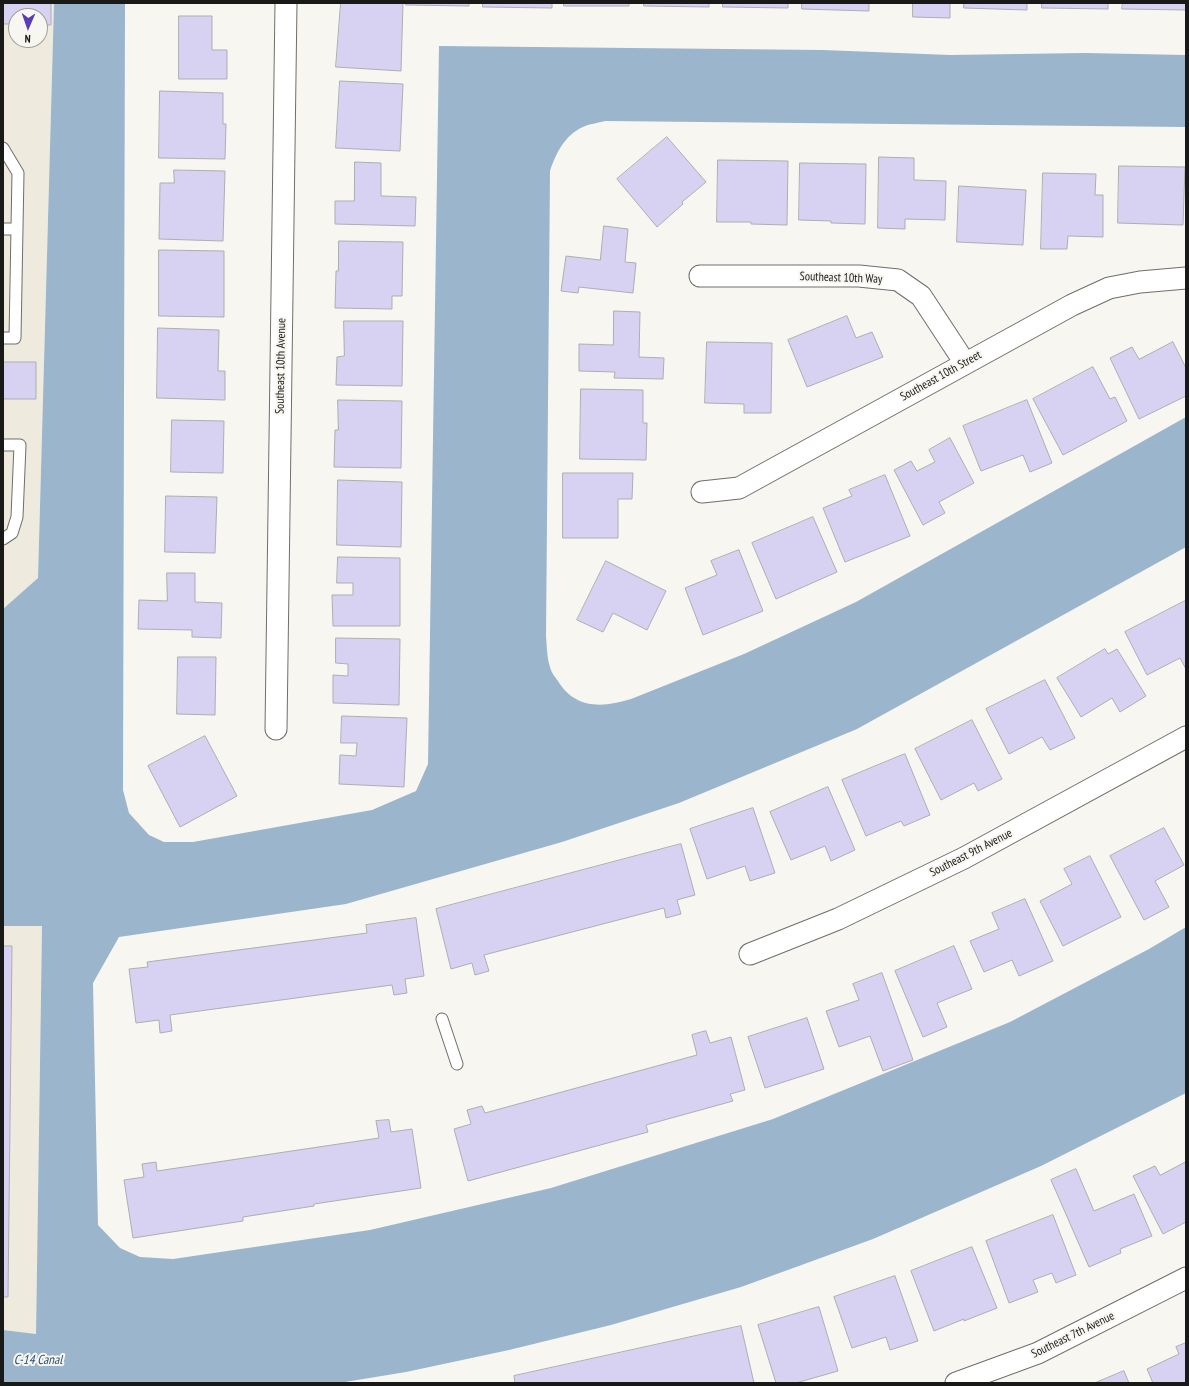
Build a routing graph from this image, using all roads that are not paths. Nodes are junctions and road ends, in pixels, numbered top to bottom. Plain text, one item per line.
1 (286, 3) edge
2 (3, 148) edge
3 (3, 229) edge
4 (17, 229) junction
5 (700, 276) dead end
6 (1186, 278) edge
7 (3, 338) edge
8 (965, 363) junction
9 (3, 445) edge
10 (702, 492) dead end
11 (3, 539) edge
12 (276, 729) dead end
13 (1186, 737) edge
14 (750, 954) dead end
15 (442, 1019) dead end
16 (457, 1064) dead end
17 (1186, 1278) edge
18 (956, 1383) edge

1 - 12 street, Southeast 10th Avenue
2 - 4 lane
3 - 4 lane
4 - 7 lane
5 - 8 street, Southeast 10th Way
6 - 8 street, Southeast 10th Street
8 - 10 street, Southeast 10th Street
9 - 11 lane
13 - 14 street, Southeast 9th Avenue
15 - 16 lane
17 - 18 street, Southeast 7th Avenue

